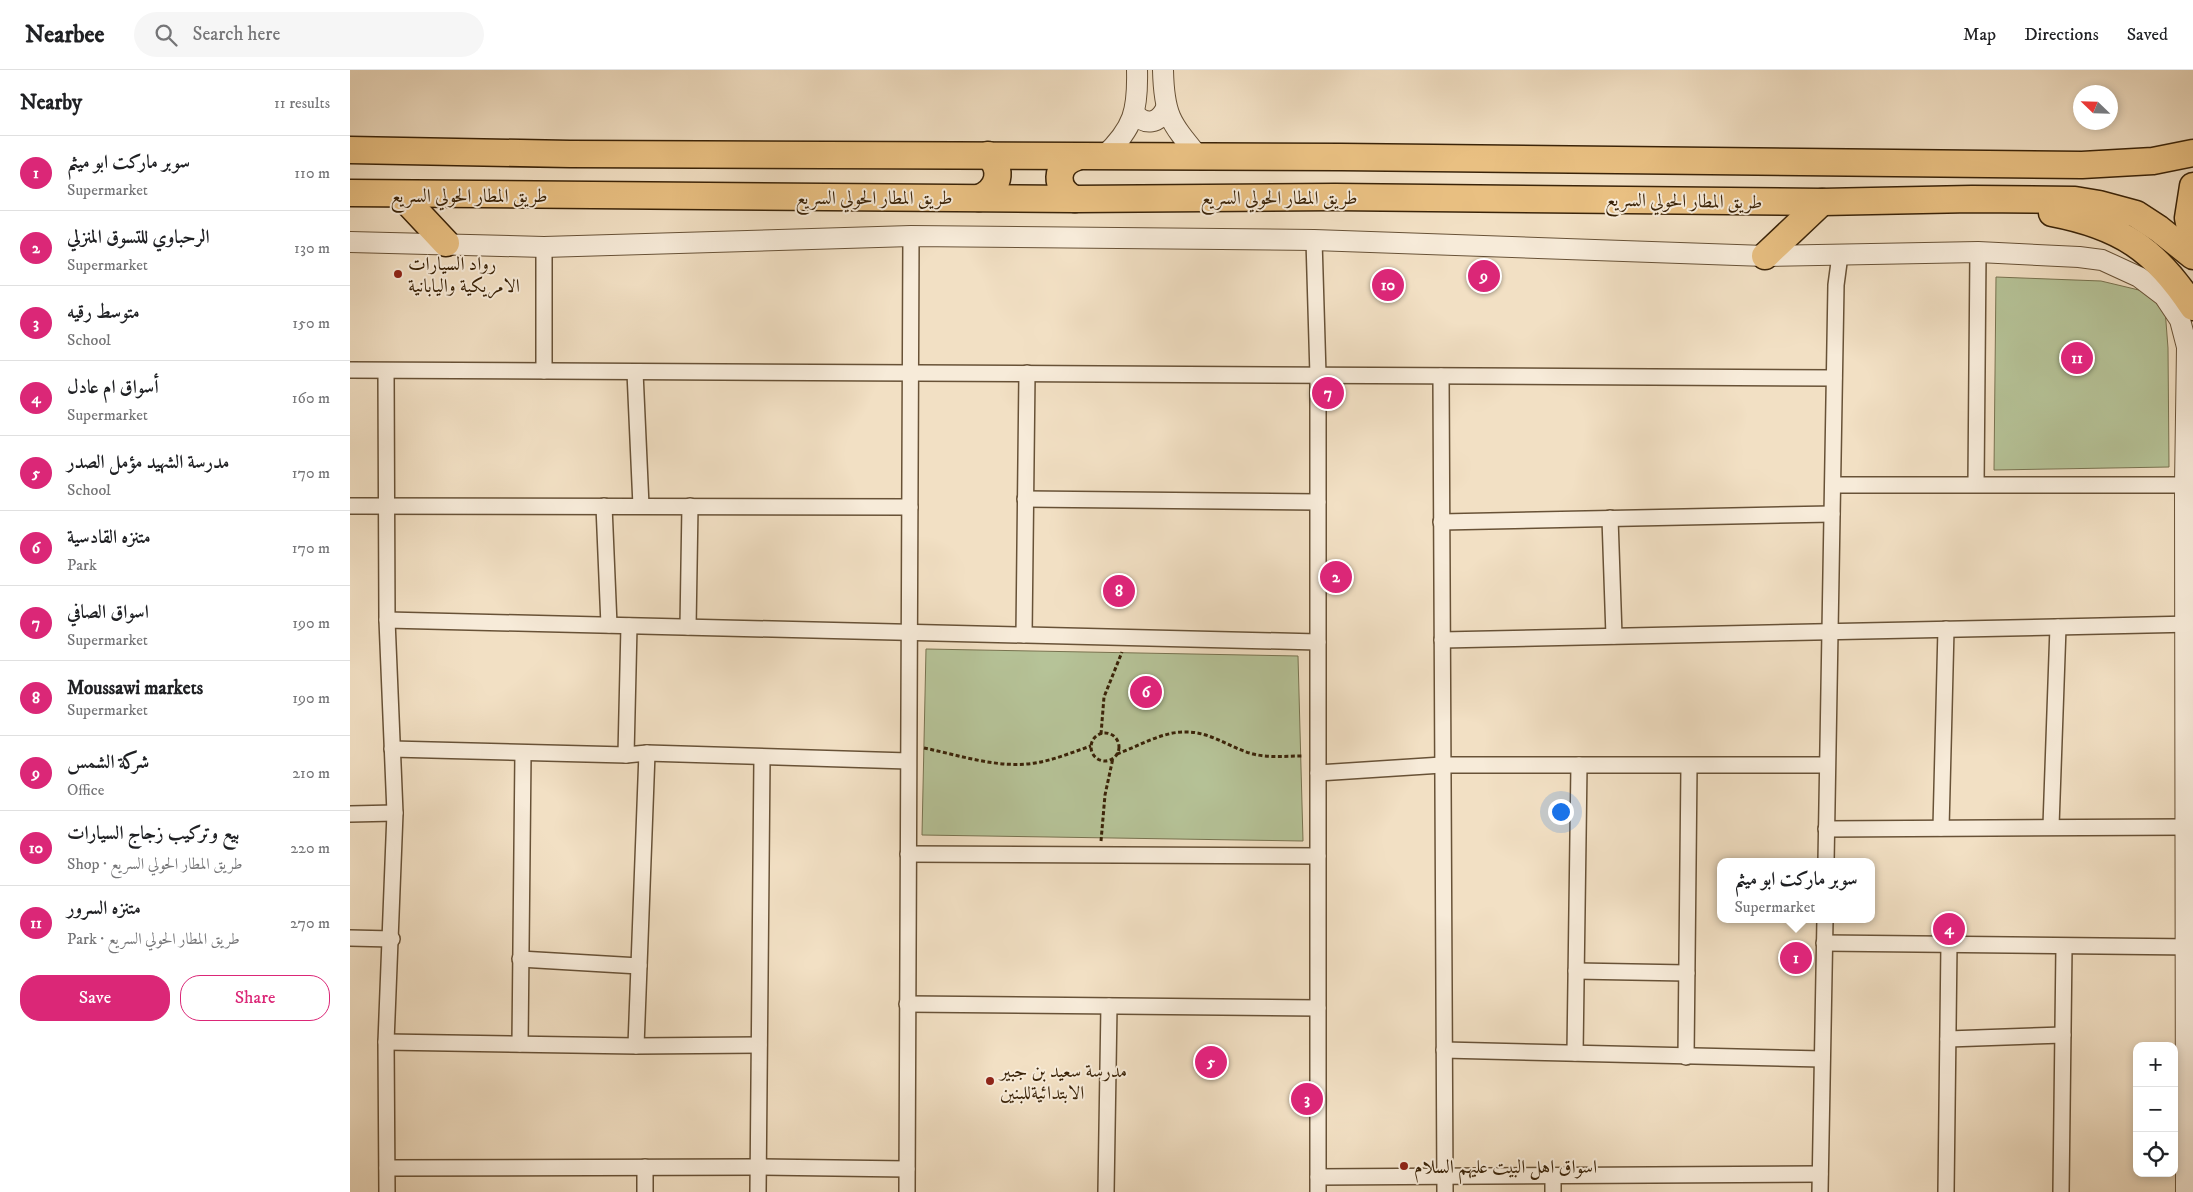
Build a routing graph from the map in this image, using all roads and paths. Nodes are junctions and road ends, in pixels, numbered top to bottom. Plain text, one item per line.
1 (1137, 70) edge
2 (1163, 70) edge
3 (1166, 108) junction
4 (1134, 113) junction
5 (350, 150) edge
6 (2193, 153) edge
7 (988, 155) junction
8 (1104, 156) junction
9 (1198, 156) junction
10 (1077, 157) junction
11 (2193, 186) edge
12 (350, 193) edge
13 (402, 195) junction
14 (980, 198) junction
15 (1972, 198) junction
16 (1075, 199) junction
17 (1822, 202) junction
18 (911, 236) junction
19 (1314, 240) junction
20 (350, 242) edge
21 (2193, 242) edge
22 (446, 243) junction
23 (544, 247) junction
24 (1978, 252) junction
25 (1840, 255) junction
26 (1765, 256) junction
27 (2193, 256) edge
28 (2193, 307) edge
29 (350, 370) edge
30 (386, 371) junction
31 (544, 371) junction
32 (635, 372) junction
33 (910, 373) junction
34 (1027, 373) junction
35 (1318, 375) junction
36 (1441, 376) junction
37 (1834, 378) junction
38 (1976, 484) junction
39 (1832, 485) junction
40 (2185, 485) junction
41 (1026, 499) junction
42 (1318, 502) junction
43 (350, 506) edge
44 (388, 506) junction
45 (604, 506) junction
46 (640, 506) junction
47 (690, 506) junction
48 (910, 507) junction
49 (1832, 514) junction
50 (1610, 518) junction
51 (1442, 522) junction
52 (388, 620) junction
53 (2189, 624) edge
54 (609, 625) junction
55 (630, 626) junction
56 (2058, 626) junction
57 (688, 627) junction
58 (1946, 629) junction
59 (1830, 631) junction
60 (909, 632) junction
61 (1024, 635) junction
62 (1614, 636) junction
63 (1442, 640) junction
64 (1318, 642) junction
65 (1125, 646) dead end
66 (1101, 734) junction
67 (908, 744) junction
68 (1091, 746) junction
69 (392, 750) junction
70 (523, 753) junction
71 (648, 753) junction
72 (1117, 754) junction
73 (626, 755) junction
74 (1319, 756) junction
75 (762, 758) junction
76 (1113, 758) junction
77 (908, 761) junction
78 (1442, 765) junction
79 (1578, 765) junction
80 (1827, 765) junction
81 (1688, 766) junction
82 (1318, 773) junction
83 (395, 813) junction
84 (350, 814) edge
85 (2051, 826) junction
86 (2185, 827) junction
87 (1941, 828) junction
88 (1826, 829) junction
89 (908, 854) junction
90 (1100, 856) junction
91 (1318, 856) junction
92 (1826, 858) edge
93 (1825, 923) edge
94 (350, 938) edge
95 (392, 939) junction
96 (1824, 943) junction
97 (1949, 944) junction
98 (2064, 947) junction
99 (2189, 947) edge
100 (520, 959) junction
101 (639, 966) junction
102 (1576, 971) junction
103 (1687, 973) junction
104 (907, 1004) junction
105 (1109, 1006) junction
106 (1318, 1008) junction
107 (2063, 1035) junction
108 (1948, 1039) junction
109 (386, 1042) junction
110 (520, 1044) junction
111 (759, 1045) junction
112 (636, 1046) junction
113 (1444, 1050) junction
114 (1575, 1053) junction
115 (1686, 1057) junction
116 (1822, 1059) junction
117 (645, 1167) junction
118 (758, 1167) junction
119 (386, 1168) junction
120 (907, 1169) junction
121 (1820, 1174) junction
122 (1444, 1176) junction
123 (1553, 1176) junction
124 (1318, 1184) edge
125 (386, 1192) edge
126 (645, 1192) edge
127 (758, 1192) edge
128 (907, 1192) edge
129 (1106, 1192) edge
130 (1445, 1192) edge
131 (1553, 1192) edge
132 (1820, 1192) edge
133 (1946, 1192) edge
134 (2061, 1192) edge
135 (2186, 1192) edge

1 - 4 street
2 - 3 street
3 - 4 street
3 - 9 street
4 - 8 street
5 - 7 highway, طريق المطار الحولي السريع
6 - 9 highway, طريق المطار الحولي السريع
7 - 10 highway, طريق المطار الحولي السريع
7 - 14 highway
8 - 9 highway, طريق المطار الحولي السريع
8 - 10 highway, طريق المطار الحولي السريع
10 - 16 highway
11 - 21 highway
12 - 13 highway, طريق المطار الحولي السريع
13 - 14 highway, طريق المطار الحولي السريع
13 - 22 highway
14 - 16 highway, طريق المطار الحولي السريع
15 - 17 highway, طريق المطار الحولي السريع
15 - 27 highway, طريق المطار الحولي السريع
15 - 28 highway
16 - 17 highway, طريق المطار الحولي السريع
17 - 26 highway
18 - 19 street
18 - 23 street
18 - 33 street
19 - 26 street
19 - 35 street
20 - 22 street
22 - 23 street
23 - 31 street
24 - 25 street
24 - 38 street
24 - 40 street
25 - 26 street
25 - 37 street
29 - 30 street
30 - 31 street
30 - 44 street
31 - 32 street
32 - 33 street
32 - 46 street
33 - 34 street
33 - 48 street
34 - 35 street
34 - 41 street
35 - 36 street
35 - 42 street
36 - 37 street
36 - 51 street
37 - 39 street
38 - 39 street
38 - 40 street
39 - 49 street
40 - 53 street
41 - 42 street
41 - 61 street
42 - 64 street
43 - 44 street
44 - 45 street
44 - 52 street
45 - 46 street
45 - 54 street
46 - 47 street
47 - 48 street
47 - 57 street
48 - 60 street
49 - 50 street
49 - 59 street
50 - 51 street
50 - 62 street
51 - 63 street
52 - 54 street
52 - 69 street
53 - 56 street
53 - 86 street
54 - 55 street
55 - 57 street
55 - 73 street
56 - 58 street
56 - 85 street
57 - 60 street
58 - 59 street
58 - 87 street
59 - 62 street
59 - 80 street
60 - 61 street
60 - 67 street
61 - 64 street
62 - 63 street
63 - 78 street
64 - 74 street
65 - 66 path
66 - 68 path
66 - 72 path
67 - 68 path
67 - 77 street
68 - 76 path
69 - 70 street
69 - 83 street
70 - 73 street
70 - 100 street
71 - 73 street
71 - 75 street
71 - 101 street
72 - 74 path
72 - 76 path
74 - 82 street
75 - 77 street
75 - 111 street
76 - 90 path
77 - 89 street
78 - 79 street
78 - 82 street
78 - 113 street
79 - 81 street
79 - 102 street
80 - 81 street
80 - 88 street
81 - 103 street
82 - 91 street
83 - 84 street
83 - 95 street
85 - 86 street
85 - 87 street
86 - 99 street
87 - 88 street
88 - 92 street
89 - 90 street
89 - 104 street
90 - 91 street
91 - 106 street
93 - 96 street
94 - 95 street
95 - 109 street
96 - 97 street
96 - 116 street
97 - 98 street
97 - 108 street
98 - 99 street
98 - 107 street
99 - 135 street
100 - 101 street
100 - 110 street
101 - 112 street
102 - 103 street
102 - 114 street
103 - 115 street
104 - 105 street
104 - 120 street
105 - 106 street
105 - 129 street
106 - 124 street
107 - 108 street
107 - 134 street
108 - 133 street
109 - 110 street
109 - 119 street
110 - 112 street
111 - 112 street
111 - 118 street
113 - 114 street
113 - 122 street
114 - 115 street
115 - 116 street
116 - 121 street
117 - 118 street
117 - 119 street
117 - 126 street
118 - 120 street
118 - 127 street
119 - 125 street
120 - 128 street
121 - 123 street
121 - 132 street
122 - 123 street
122 - 124 street
122 - 130 street
123 - 131 street

